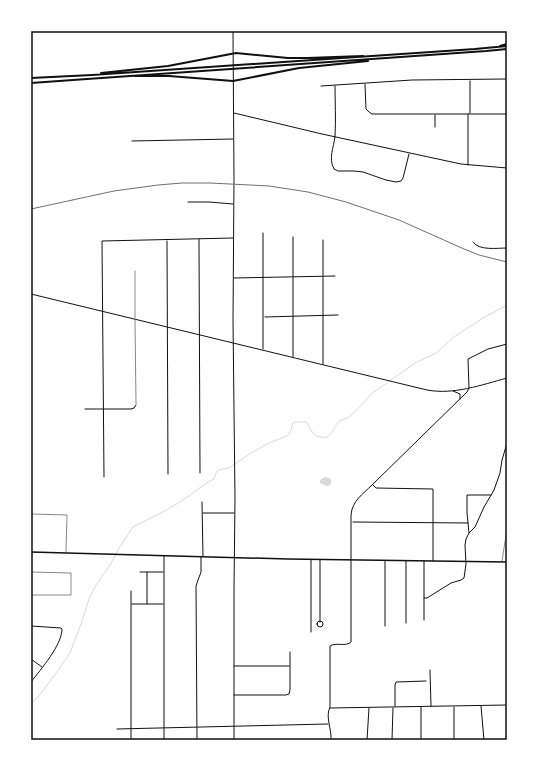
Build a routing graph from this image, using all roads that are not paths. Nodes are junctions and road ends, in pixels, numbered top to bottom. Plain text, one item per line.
1 (233, 31) edge
2 (507, 45) edge
3 (507, 49) edge
4 (234, 55) junction
5 (368, 56) junction
6 (381, 58) junction
7 (92, 75) junction
8 (131, 76) junction
9 (31, 78) edge
10 (507, 79) edge
11 (233, 80) junction
12 (470, 80) junction
13 (364, 83) junction
14 (31, 84) edge
15 (335, 85) junction
16 (321, 86) dead end
17 (233, 112) junction
18 (435, 114) junction
19 (468, 114) junction
20 (470, 114) junction
21 (507, 114) edge
22 (435, 127) dead end
23 (335, 137) junction
24 (234, 139) junction
25 (132, 141) dead end
26 (409, 153) junction
27 (468, 165) junction
28 (507, 168) edge
29 (188, 202) dead end
30 (234, 204) junction
31 (263, 233) dead end
32 (293, 237) dead end
33 (234, 238) junction
34 (199, 239) junction
35 (167, 240) junction
36 (323, 240) dead end
37 (473, 242) dead end
38 (507, 248) edge
39 (135, 271) dead end
40 (323, 276) junction
41 (336, 276) dead end
42 (263, 277) junction
43 (293, 277) junction
44 (233, 278) junction
45 (31, 294) edge
46 (103, 311) junction
47 (338, 315) dead end
48 (323, 316) junction
49 (263, 317) junction
50 (293, 317) junction
51 (135, 319) junction
52 (168, 327) junction
53 (200, 335) junction
54 (234, 343) junction
55 (507, 344) edge
56 (263, 350) junction
57 (293, 357) junction
58 (323, 365) junction
59 (507, 378) edge
60 (469, 388) junction
61 (452, 391) junction
62 (460, 400) junction
63 (136, 405) joint
64 (85, 409) dead end
65 (104, 409) junction
66 (507, 443) edge
67 (200, 473) dead end
68 (168, 474) dead end
69 (104, 477) dead end
70 (372, 485) junction
71 (492, 495) junction
72 (202, 502) dead end
73 (203, 513) junction
74 (235, 513) junction
75 (31, 514) edge
76 (351, 522) junction
77 (433, 522) junction
78 (468, 524) junction
79 (474, 528) junction
80 (507, 529) edge
81 (469, 533) junction
82 (31, 552) edge
83 (66, 553) junction
84 (164, 556) junction
85 (202, 557) junction
86 (234, 558) junction
87 (311, 559) junction
88 (320, 560) junction
89 (352, 560) junction
90 (385, 560) junction
91 (406, 561) junction
92 (424, 561) junction
93 (433, 561) junction
94 (465, 562) junction
95 (502, 562) junction
96 (507, 562) edge
97 (31, 572) edge
98 (140, 572) dead end
99 (147, 572) junction
100 (164, 572) junction
101 (132, 591) dead end
102 (31, 595) edge
103 (424, 598) junction
104 (131, 604) junction
105 (147, 604) junction
106 (164, 604) junction
107 (424, 620) dead end
108 (320, 622) dead end
109 (406, 623) dead end
110 (31, 626) edge
111 (385, 626) dead end
112 (311, 632) dead end
113 (290, 652) dead end
114 (31, 659) edge
115 (234, 666) junction
116 (290, 666) junction
117 (42, 668) junction
118 (430, 670) dead end
119 (426, 681) dead end
120 (31, 682) edge
121 (234, 695) junction
122 (507, 705) edge
123 (422, 706) junction
124 (431, 706) junction
125 (454, 706) junction
126 (481, 706) junction
127 (369, 707) junction
128 (394, 707) junction
129 (330, 708) junction
130 (329, 724) junction
131 (197, 726) junction
132 (234, 726) junction
133 (164, 727) junction
134 (131, 728) junction
135 (117, 729) dead end
136 (131, 740) edge
137 (164, 740) edge
138 (197, 740) edge
139 (234, 740) edge
140 (331, 740) edge
141 (367, 740) edge
142 (392, 740) edge
143 (422, 740) edge
144 (454, 740) edge
145 (484, 740) edge

1 - 4 street
2 - 5 highway
3 - 6 highway
4 - 5 highway
4 - 7 highway
4 - 11 street
5 - 7 highway
6 - 8 highway
6 - 11 highway
7 - 9 highway
8 - 11 highway
8 - 14 highway
10 - 12 street
11 - 17 street
12 - 13 street
12 - 20 street
13 - 15 street
13 - 18 street
15 - 16 street
15 - 23 street
17 - 23 street
17 - 24 street
18 - 19 street
18 - 22 street
19 - 20 street
19 - 27 street
20 - 21 street
23 - 26 street
23 - 26 street
24 - 25 street
24 - 30 street
26 - 27 street
27 - 28 street
29 - 30 street
30 - 33 street
31 - 42 street
32 - 43 street
33 - 34 street
33 - 44 street
34 - 35 street
34 - 53 street
35 - 46 street
35 - 52 street
36 - 40 street
37 - 38 street
39 - 51 lane
40 - 41 street
40 - 43 street
40 - 48 street
42 - 43 street
42 - 44 street
42 - 49 street
43 - 50 street
44 - 54 street
45 - 46 street
46 - 51 street
46 - 65 street
47 - 48 street
48 - 50 street
48 - 58 street
49 - 50 street
49 - 56 street
50 - 57 street
51 - 52 street
51 - 63 lane
52 - 53 street
52 - 68 street
53 - 54 street
53 - 67 street
54 - 56 street
54 - 74 street
55 - 60 street
56 - 57 street
57 - 58 street
58 - 61 street
59 - 60 street
60 - 61 street
60 - 62 street
61 - 62 street
62 - 70 street
63 - 65 street
64 - 65 street
65 - 69 street
66 - 71 street
70 - 76 street
70 - 77 street
71 - 78 street
71 - 79 street
72 - 73 street
73 - 74 street
73 - 85 street
74 - 86 street
75 - 83 lane
76 - 77 street
76 - 89 street
77 - 78 street
77 - 93 street
78 - 79 street
78 - 81 street
79 - 81 street
80 - 95 lane
81 - 94 street
82 - 83 main road
83 - 84 main road
84 - 85 main road
84 - 100 street
85 - 86 main road
85 - 131 street
86 - 87 main road
86 - 115 street
87 - 88 main road
87 - 112 street
88 - 89 main road
88 - 108 street
89 - 90 main road
89 - 129 street
90 - 91 main road
90 - 111 street
91 - 92 main road
91 - 109 street
92 - 93 main road
92 - 103 street
93 - 94 main road
94 - 95 main road
94 - 103 street
95 - 96 main road
97 - 102 lane
98 - 99 street
99 - 100 street
99 - 105 street
100 - 106 street
101 - 104 street
103 - 107 street
104 - 105 street
104 - 134 street
105 - 106 street
106 - 133 street
110 - 117 street
113 - 116 street
114 - 117 street
115 - 116 street
115 - 121 street
116 - 121 street
117 - 120 street
118 - 124 street
119 - 128 street
121 - 132 street
122 - 126 street
123 - 124 street
123 - 128 street
123 - 143 street
124 - 125 street
125 - 126 street
125 - 144 street
126 - 145 street
127 - 128 street
127 - 129 street
127 - 141 street
128 - 142 street
129 - 130 street
130 - 132 street
130 - 140 street
131 - 132 street
131 - 133 street
131 - 138 street
132 - 139 street
133 - 134 street
133 - 137 street
134 - 135 street
134 - 136 street

